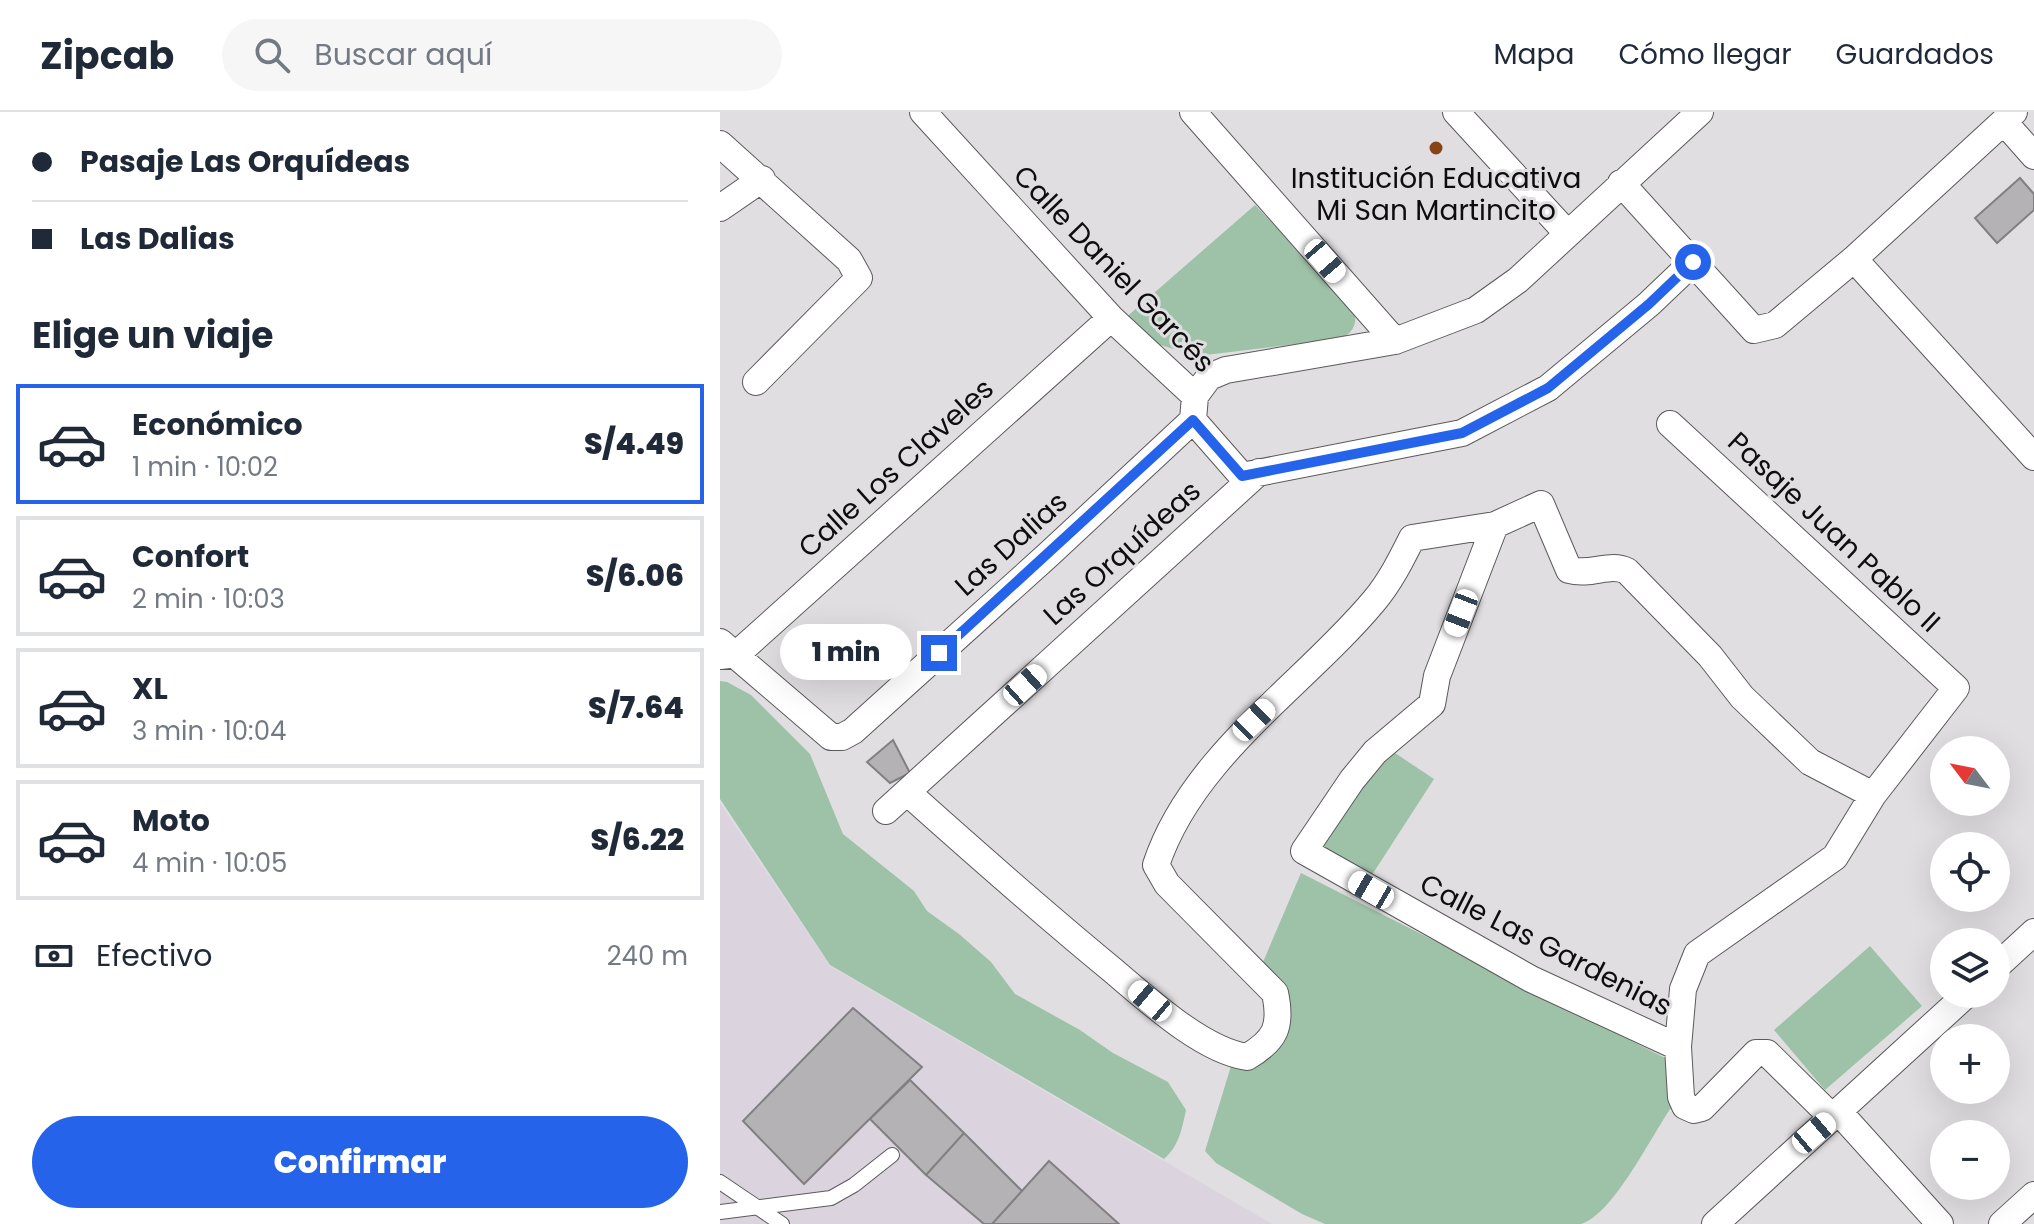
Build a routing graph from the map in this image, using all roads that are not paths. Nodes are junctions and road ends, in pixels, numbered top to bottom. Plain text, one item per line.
1 (923, 112) edge
2 (1193, 112) edge
3 (1456, 112) edge
4 (1700, 112) edge
5 (2009, 117) edge
6 (720, 144) edge
7 (2034, 156) edge
8 (762, 179) junction
9 (1621, 183) junction
10 (720, 208) edge
11 (1567, 233) junction
12 (1854, 259) junction
13 (1693, 262) junction
14 (1111, 318) junction
15 (1395, 341) junction
16 (756, 382) dead end
17 (1194, 408) junction
18 (1670, 424) dead end
19 (2034, 457) edge
20 (1250, 474) junction
21 (1495, 525) junction
22 (726, 651) edge
23 (907, 792) junction
24 (1873, 795) junction
25 (886, 811) dead end
26 (2034, 932) edge
27 (2010, 954) edge
28 (1952, 1008) edge
29 (1678, 1047) junction
30 (1835, 1114) junction
31 (892, 1155) dead end
32 (720, 1182) edge
33 (2034, 1195) edge
34 (759, 1206) junction
35 (720, 1212) edge
36 (782, 1224) edge
37 (1715, 1224) edge
38 (1940, 1224) edge
39 (2002, 1224) edge

1 - 14 street, Calle Daniel Garcés
2 - 15 street
3 - 11 street
4 - 9 street, Las Dalias
5 - 7 street
5 - 12 street
6 - 8 street
8 - 10 street
8 - 16 street
9 - 11 street, Las Dalias
9 - 13 street
11 - 15 street, Las Dalias
12 - 13 street
12 - 19 street
13 - 20 street
14 - 17 street, Calle Daniel Garcés
14 - 22 street, Calle Los Claveles
15 - 17 street, Las Dalias
17 - 20 street, Calle Daniel Garcés
17 - 22 street, Las Dalias
18 - 24 street, Pasaje Juan Pablo II
20 - 23 street, Las Orquídeas
21 - 23 street
21 - 24 street
21 - 29 street, Calle Las Gardenias
23 - 25 street, Las Orquídeas
24 - 29 street
26 - 27 street
28 - 30 street
29 - 30 street
30 - 37 street
30 - 38 street
31 - 34 lane
32 - 34 lane
33 - 39 street
34 - 35 lane
34 - 36 lane

